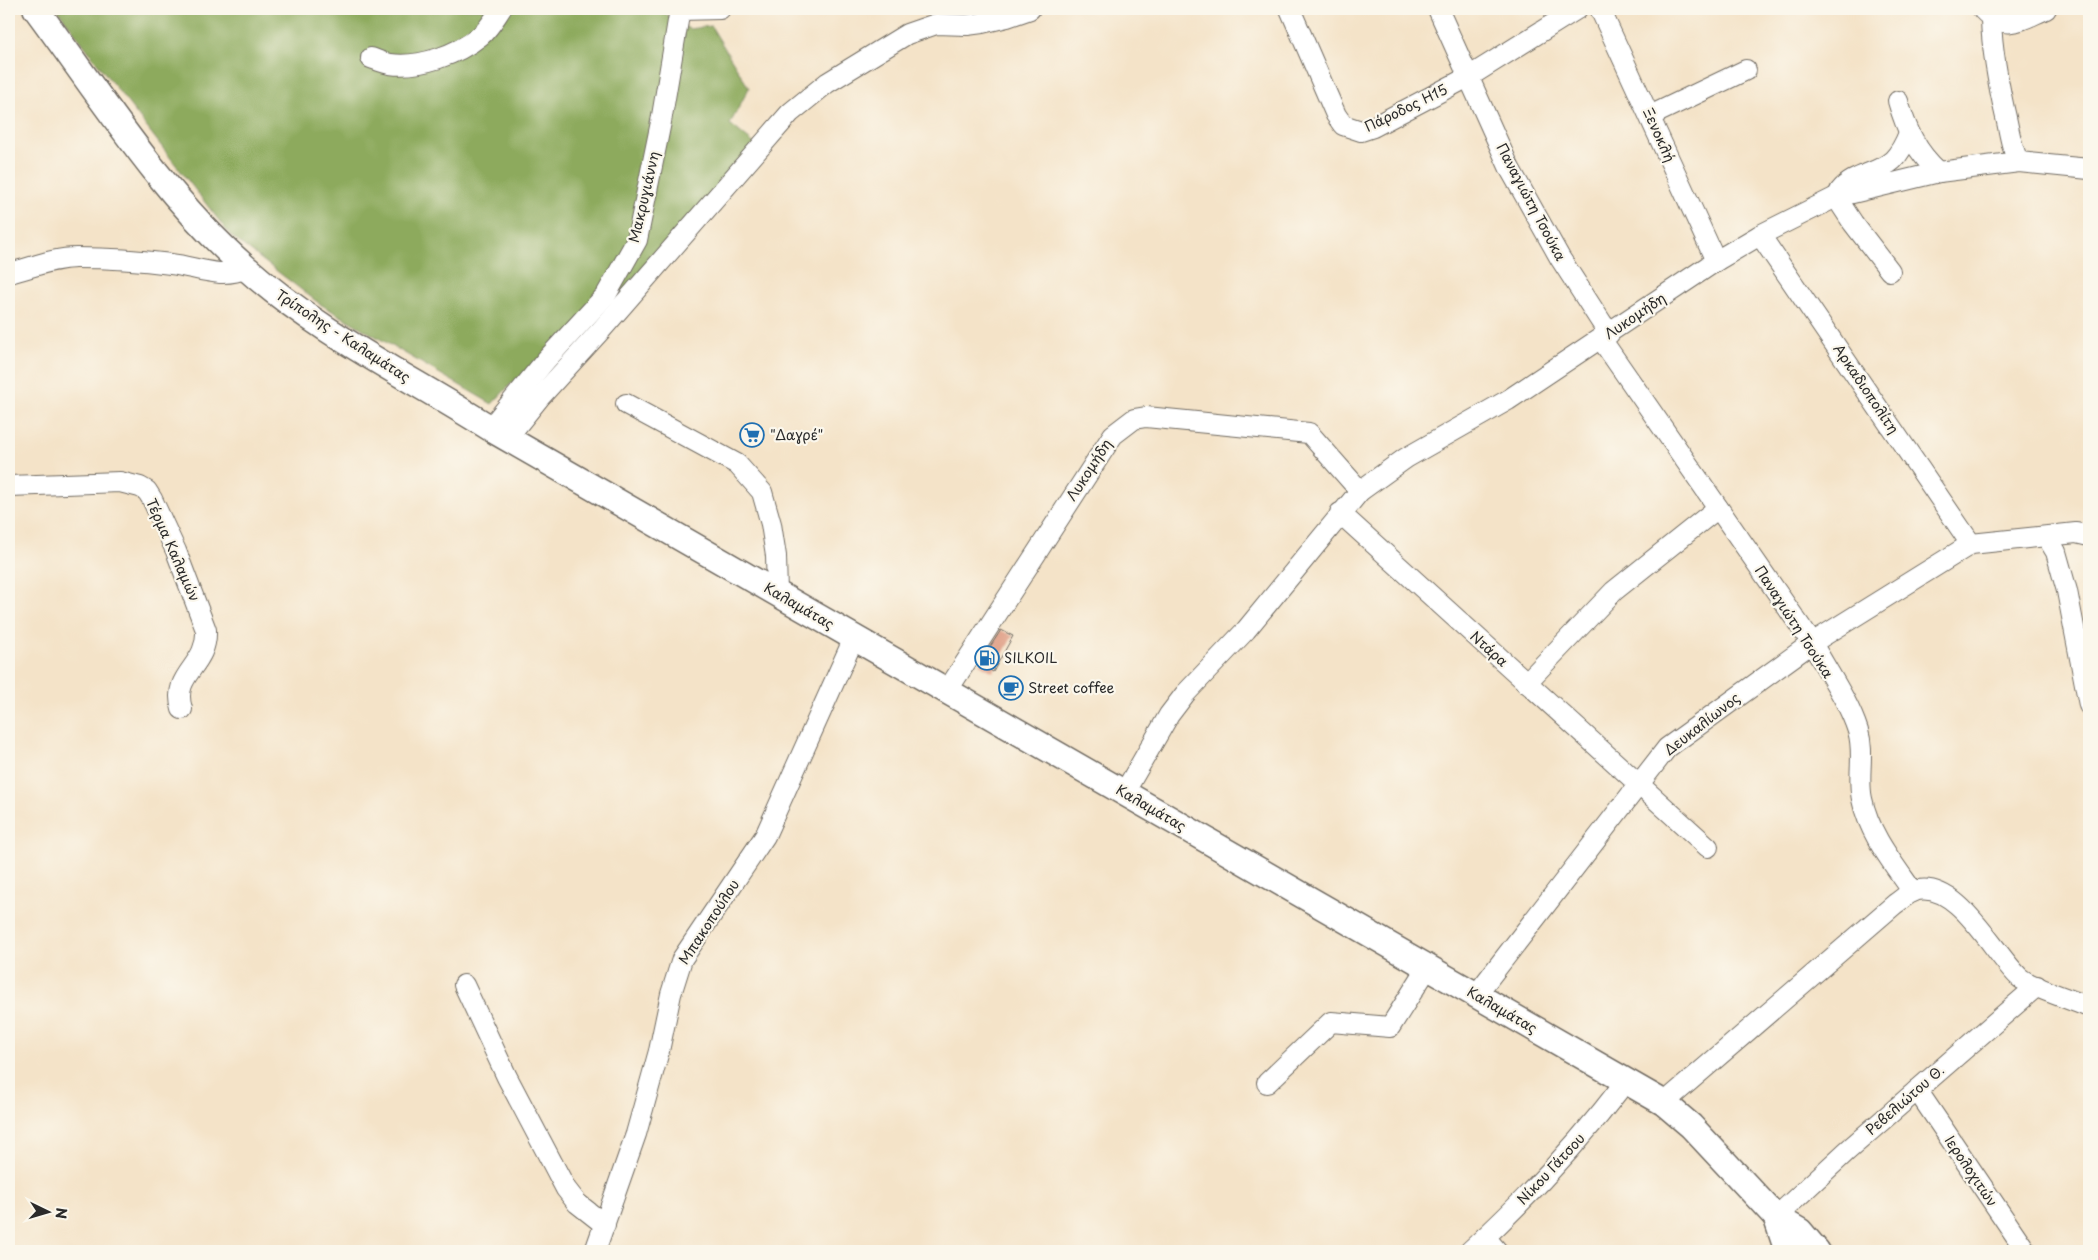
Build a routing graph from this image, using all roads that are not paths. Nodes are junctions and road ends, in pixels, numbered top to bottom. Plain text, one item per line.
1 (36, 9) edge
2 (501, 9) edge
3 (680, 9) edge
4 (720, 9) edge
5 (1030, 9) edge
6 (1290, 9) edge
7 (1438, 9) edge
8 (1577, 9) edge
9 (1600, 9) edge
10 (2046, 9) edge
11 (1987, 14) edge
12 (371, 58) dead end
13 (1746, 70) dead end
14 (1470, 76) junction
15 (1898, 101) dead end
16 (1650, 116) junction
17 (1909, 133) junction
18 (2019, 162) junction
19 (2089, 169) edge
20 (1939, 172) junction
21 (1836, 197) junction
22 (1760, 235) junction
23 (1716, 261) junction
24 (246, 268) junction
25 (1890, 271) dead end
26 (9, 273) edge
27 (1605, 337) junction
28 (626, 404) dead end
29 (499, 433) junction
30 (9, 486) edge
31 (1360, 491) junction
32 (1718, 508) junction
33 (1340, 513) junction
34 (2085, 533) edge
35 (2047, 537) junction
36 (1971, 544) junction
37 (777, 593) junction
38 (854, 638) junction
39 (1812, 643) junction
40 (1526, 683) junction
41 (947, 691) junction
42 (2089, 705) edge
43 (182, 709) dead end
44 (1639, 785) junction
45 (1124, 793) junction
46 (1708, 847) dead end
47 (1912, 892) junction
48 (1428, 967) junction
49 (464, 985) dead end
50 (2037, 986) junction
51 (1476, 995) junction
52 (2089, 1007) edge
53 (1626, 1081) junction
54 (1266, 1082) dead end
55 (1917, 1090) junction
56 (1664, 1103) junction
57 (1776, 1217) junction
58 (605, 1225) junction
59 (1491, 1244) edge
60 (596, 1251) edge
61 (1470, 1251) edge
62 (1791, 1251) edge
63 (1817, 1251) edge
64 (2026, 1251) edge

1 - 24 main road, Τρίπολης - Καλαμάτας
2 - 12 street
3 - 4 street
3 - 29 street, Μακρυγιάννη
5 - 29 street
6 - 14 street, Πάροδος Η15
7 - 14 street, Παναγιώτη Τσούκα
8 - 14 street, Πάροδος Η15
9 - 16 street, Ξενοκλή
10 - 11 street
11 - 18 street
13 - 16 street
14 - 27 street, Παναγιώτη Τσούκα
15 - 17 street
16 - 23 street, Ξενοκλή
17 - 20 street
17 - 21 street
18 - 19 street
18 - 20 street
20 - 21 street
21 - 22 street, Λυκομήδη
21 - 25 street
22 - 23 street, Λυκομήδη
22 - 36 street, Αρκαδιοπολίτη
23 - 27 street, Λυκομήδη
24 - 26 street
24 - 29 main road, Τρίπολης - Καλαμάτας
27 - 31 street, Λυκομήδη
27 - 32 street, Παναγιώτη Τσούκα
28 - 37 street
29 - 37 main road, Καλαμάτας
30 - 43 street, Τέρμα Καλαμών
31 - 33 street, Λυκομήδη
31 - 41 street, Λυκομήδη
32 - 39 street, Παναγιώτη Τσούκα
32 - 40 street
33 - 40 street, Ντάρα
33 - 45 street, Λυκομήδη
34 - 35 street
35 - 36 street
35 - 42 street
36 - 39 street, Δευκαλίωνος
37 - 38 main road, Καλαμάτας
38 - 41 main road, Καλαμάτας
38 - 58 street, Μπακοπούλου
39 - 44 street, Δευκαλίωνος
39 - 47 street, Παναγιώτη Τσούκα
40 - 44 street, Ντάρα
41 - 45 main road, Καλαμάτας
44 - 46 street, Ντάρα
44 - 51 street, Δευκαλίωνος
45 - 48 main road, Καλαμάτας
47 - 50 street
47 - 56 street
48 - 51 main road, Καλαμάτας
48 - 54 street
49 - 58 street
50 - 52 street
50 - 55 street, Ρεβελιώτου Θ.
51 - 53 main road, Καλαμάτας
53 - 56 main road, Καλαμάτας
53 - 59 street, Νίκου Γάτσου
55 - 57 street, Ρεβελιώτου Θ.
55 - 64 street, Ιερολοχιτών
56 - 57 main road, Καλαμάτας
57 - 62 main road, Καλαμάτας
57 - 63 main road, Καλαμάτας
58 - 60 street, Μπακοπούλου
59 - 61 street, Νίκου Γάτσου

